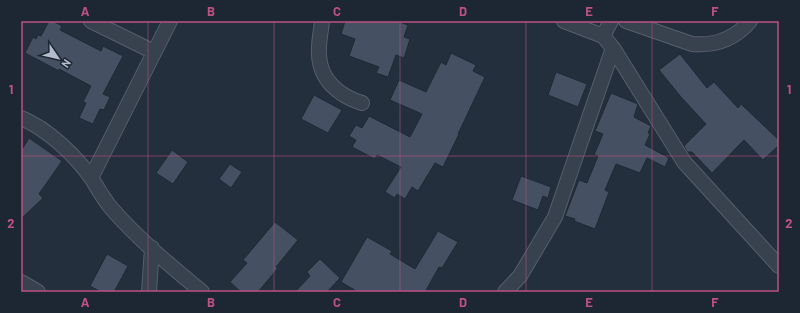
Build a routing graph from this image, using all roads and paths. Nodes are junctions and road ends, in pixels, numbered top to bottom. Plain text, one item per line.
1 (90, 21) edge
2 (170, 21) edge
3 (322, 21) edge
4 (564, 21) edge
5 (611, 21) edge
6 (626, 21) edge
7 (750, 21) edge
8 (603, 36) junction
9 (612, 48) junction
10 (154, 52) junction
11 (362, 103) dead end
12 (21, 118) edge
13 (91, 178) junction
14 (152, 248) junction
15 (779, 266) edge
16 (21, 282) edge
17 (38, 292) edge
18 (149, 292) edge
19 (202, 292) edge
20 (505, 292) edge

1 - 10 street
2 - 10 street
3 - 11 street
4 - 8 street
5 - 8 street
6 - 7 street
8 - 9 street
9 - 15 street
9 - 20 street
10 - 13 street
12 - 13 street
13 - 14 street
14 - 18 street
14 - 19 street
16 - 17 street

